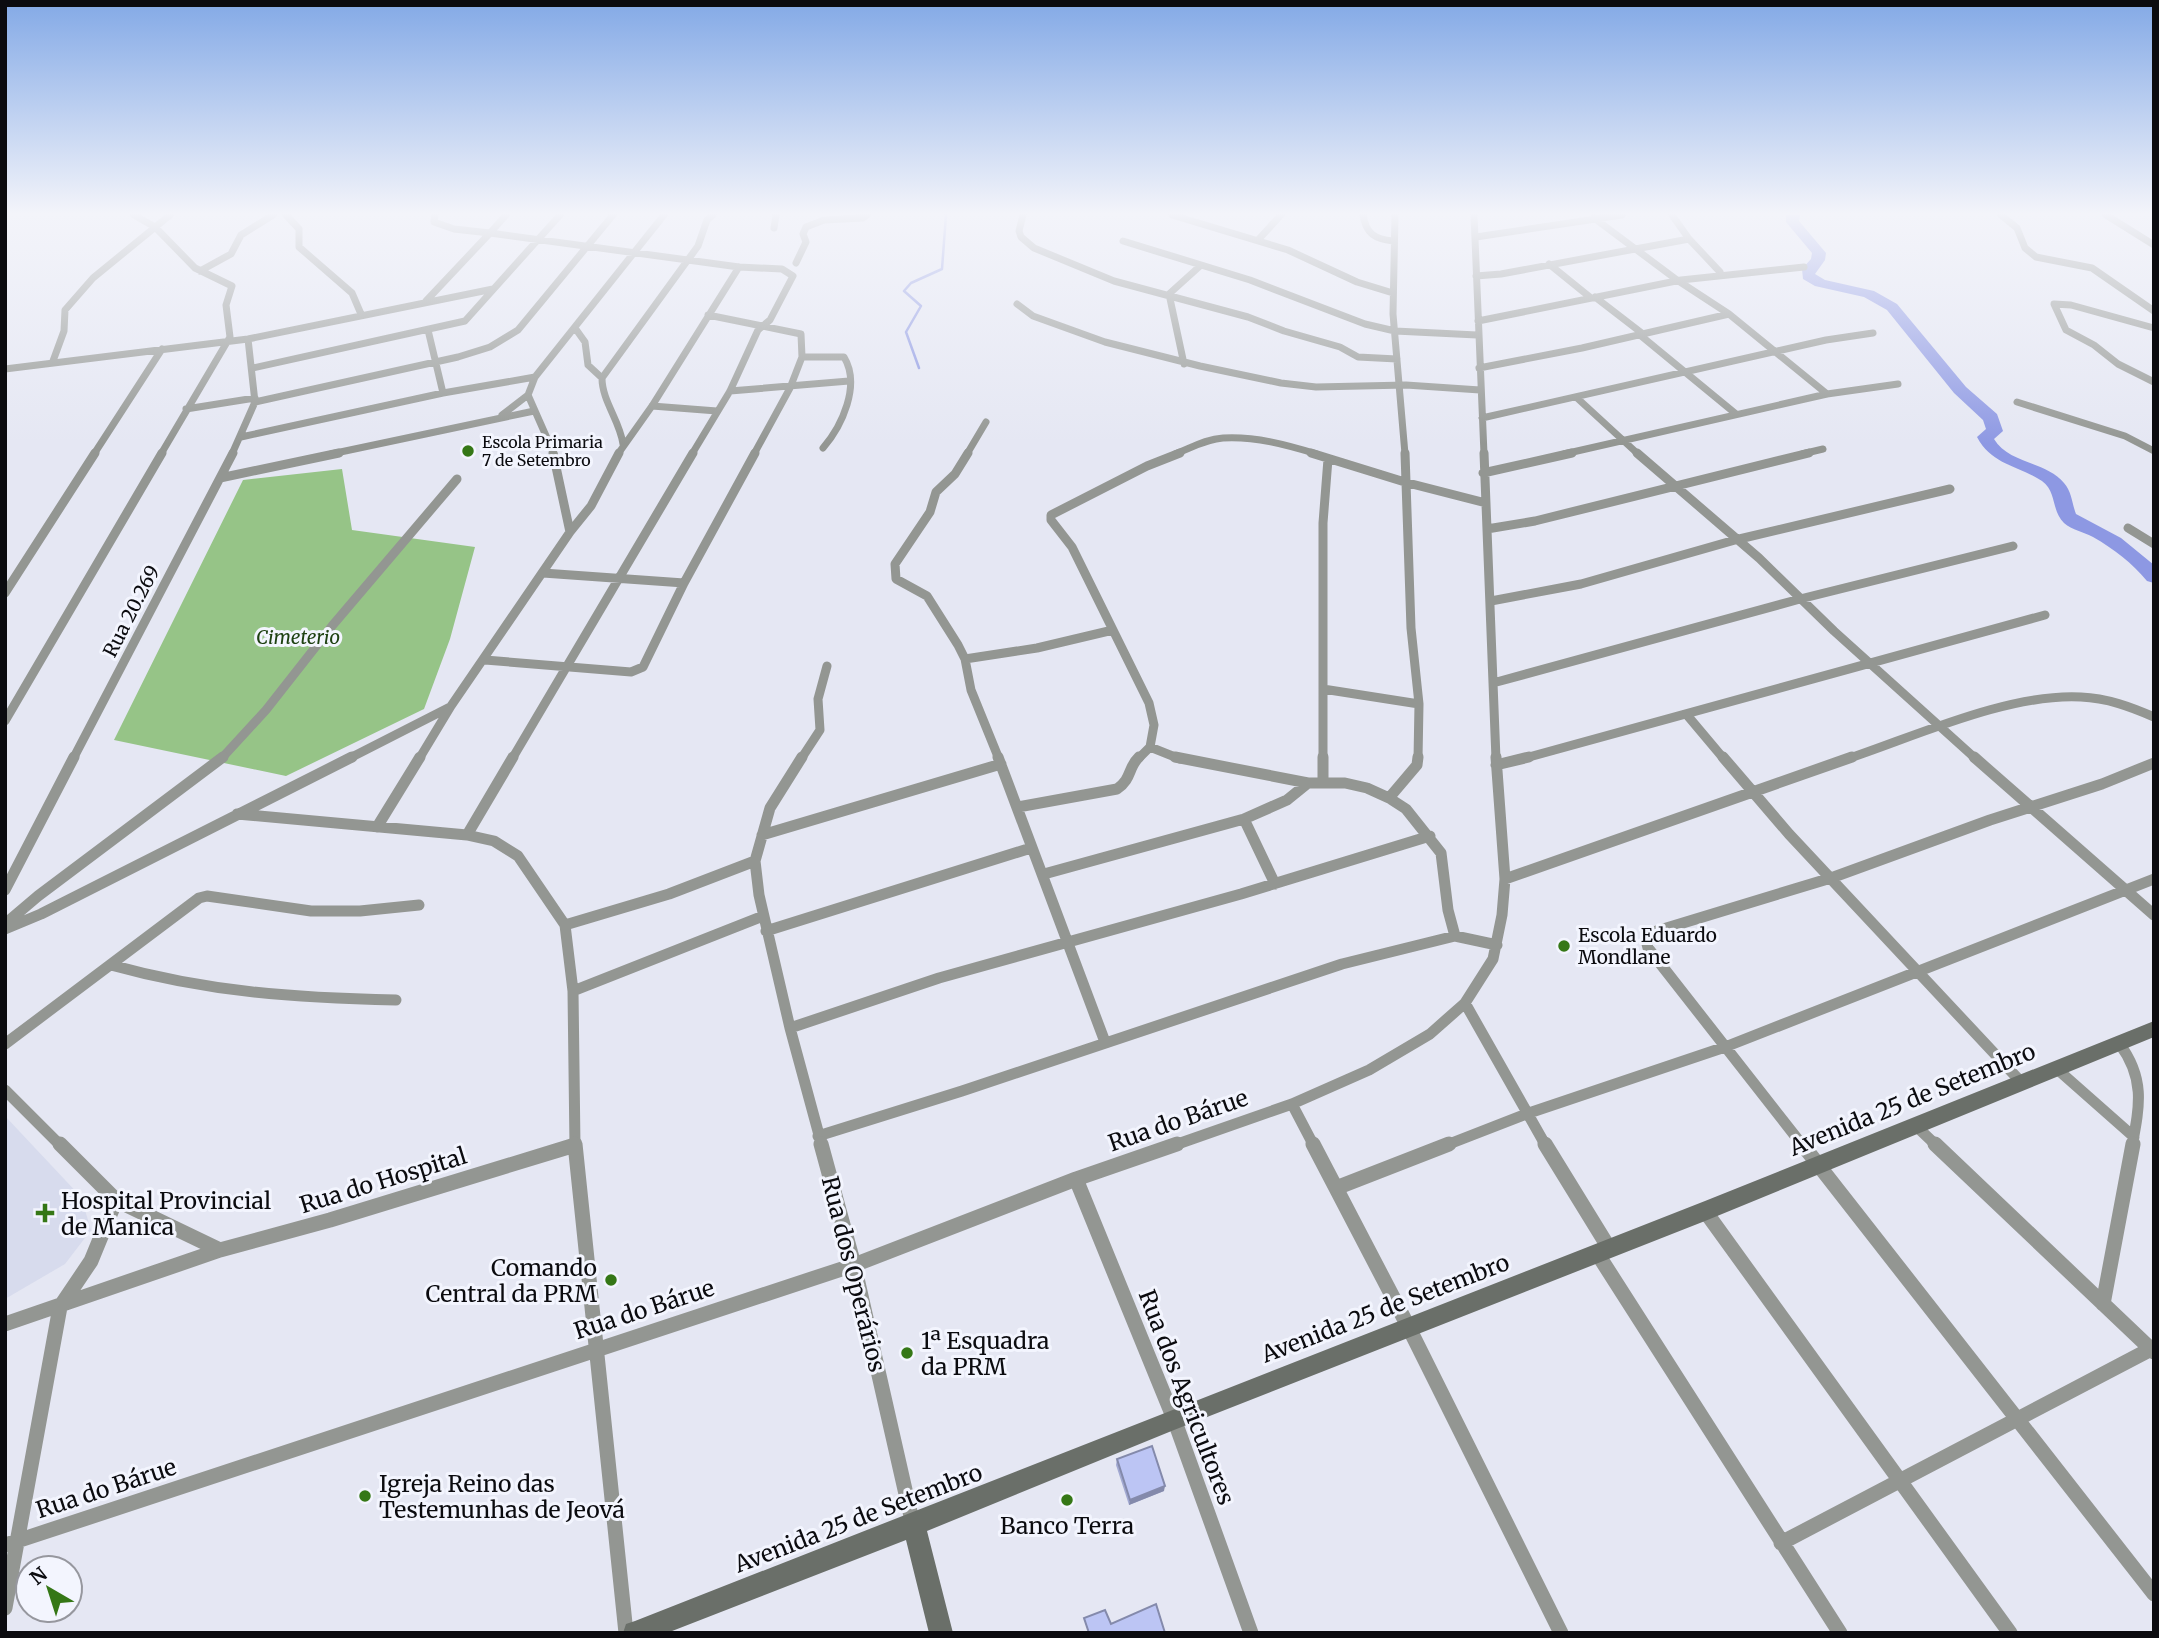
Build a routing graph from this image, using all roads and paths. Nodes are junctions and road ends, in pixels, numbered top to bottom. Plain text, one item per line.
1 (81, 291) edge
2 (231, 291) edge
3 (350, 291) edge
4 (435, 291) edge
5 (479, 291) edge
6 (490, 291) edge
7 (550, 291) edge
8 (605, 291) edge
9 (664, 291) edge
10 (724, 291) edge
11 (785, 291) edge
12 (1163, 291) edge
13 (1280, 291) edge
14 (1387, 291) edge
15 (1477, 291) edge
16 (1585, 291) edge
17 (1624, 291) edge
18 (1694, 291) edge
19 (2130, 291) edge
20 (1170, 293) junction
21 (1393, 293) joint
22 (1593, 298) junction
23 (426, 301) junction
24 (1017, 304) dead end
25 (2154, 311) edge
26 (361, 314) junction
27 (1729, 314) junction
28 (708, 316) junction
29 (1478, 321) junction
30 (763, 325) junction
31 (575, 328) junction
32 (2154, 328) edge
33 (428, 330) junction
34 (1395, 331) junction
35 (1873, 333) dead end
36 (1477, 335) junction
37 (1642, 335) junction
38 (248, 339) junction
39 (228, 342) junction
40 (162, 349) junction
41 (1775, 352) junction
42 (802, 357) junction
43 (1397, 359) junction
44 (53, 360) junction
45 (436, 361) junction
46 (1184, 364) junction
47 (253, 368) junction
48 (1479, 368) junction
49 (5, 369) edge
50 (1686, 373) junction
51 (534, 377) junction
52 (602, 378) junction
53 (849, 382) junction
54 (2154, 382) edge
55 (1898, 384) dead end
56 (1399, 385) junction
57 (790, 388) junction
58 (1480, 390) junction
59 (730, 391) junction
60 (443, 393) junction
61 (1827, 394) junction
62 (527, 395) junction
63 (1576, 397) junction
64 (255, 400) junction
65 (2017, 402) dead end
66 (652, 406) junction
67 (186, 409) junction
68 (534, 411) junction
69 (717, 411) junction
70 (1736, 414) junction
71 (1482, 418) junction
72 (497, 419) junction
73 (986, 422) dead end
74 (241, 437) junction
75 (1626, 441) junction
76 (623, 443) junction
77 (823, 448) dead end
78 (1823, 449) dead end
79 (2154, 451) edge
80 (1328, 459) junction
81 (1483, 473) junction
82 (220, 478) junction
83 (457, 479) dead end
84 (1408, 483) junction
85 (1675, 488) junction
86 (1950, 489) dead end
87 (1486, 503) junction
88 (2127, 528) dead end
89 (1487, 529) junction
90 (570, 532) junction
91 (1735, 540) junction
92 (2154, 544) edge
93 (2013, 546) dead end
94 (544, 573) junction
95 (618, 577) junction
96 (684, 583) junction
97 (5, 593) edge
98 (1800, 599) junction
99 (1491, 601) junction
100 (2045, 615) dead end
101 (1113, 630) junction
102 (965, 659) junction
103 (485, 660) junction
104 (1870, 662) junction
105 (827, 666) dead end
106 (564, 668) junction
107 (1493, 683) junction
108 (1322, 689) junction
109 (1419, 704) junction
110 (452, 706) junction
111 (1687, 715) junction
112 (2154, 717) edge
113 (5, 721) edge
114 (1941, 728) junction
115 (1150, 747) junction
116 (2154, 763) edge
117 (1001, 764) junction
118 (1496, 765) junction
119 (1322, 782) junction
120 (1308, 783) junction
121 (1750, 790) junction
122 (1389, 798) junction
123 (1018, 807) junction
124 (2034, 807) junction
125 (237, 814) junction
126 (1244, 818) junction
127 (377, 827) junction
128 (467, 835) junction
129 (762, 835) junction
130 (1430, 836) junction
131 (1031, 848) junction
132 (755, 861) junction
133 (1044, 874) junction
134 (1830, 878) junction
135 (1505, 879) junction
136 (2154, 879) edge
137 (1275, 884) junction
138 (5, 890) edge
139 (2126, 890) junction
140 (419, 905) dead end
141 (2154, 915) edge
142 (763, 916) junction
143 (565, 925) junction
144 (5, 927) edge
145 (766, 931) junction
146 (1455, 936) junction
147 (1069, 941) junction
148 (1497, 945) junction
149 (111, 965) junction
150 (1916, 971) junction
151 (573, 991) junction
152 (396, 1000) dead end
153 (1465, 1003) junction
154 (790, 1028) junction
155 (2154, 1029) edge
156 (1105, 1042) junction
157 (2119, 1043) junction
158 (5, 1044) edge
159 (1724, 1047) junction
160 (2057, 1069) junction
161 (2022, 1083) junction
162 (5, 1090) edge
163 (1292, 1104) junction
164 (1526, 1114) junction
165 (1916, 1126) junction
166 (818, 1136) junction
167 (2134, 1137) junction
168 (575, 1145) junction
169 (1817, 1166) junction
170 (1076, 1179) junction
171 (1336, 1188) junction
172 (116, 1200) junction
173 (1705, 1211) junction
174 (220, 1250) junction
175 (1603, 1250) junction
176 (854, 1265) junction
177 (2104, 1304) junction
178 (60, 1307) junction
179 (5, 1324) edge
180 (1409, 1328) junction
181 (597, 1348) junction
182 (2152, 1351) edge
183 (1174, 1419) junction
184 (2017, 1420) junction
185 (1899, 1481) junction
186 (914, 1525) junction
187 (11, 1543) edge
188 (1781, 1543) junction
189 (2154, 1594) edge
190 (5, 1608) edge
191 (626, 1633) edge
192 (635, 1633) edge
193 (941, 1633) edge
194 (1251, 1633) edge
195 (1561, 1633) edge
196 (1840, 1633) edge
197 (2010, 1633) edge

1 - 44 street
2 - 39 street
3 - 26 street
4 - 23 street
5 - 23 street
6 - 33 street
7 - 45 street
8 - 31 street
9 - 52 street
10 - 28 street
11 - 30 street
12 - 20 street
13 - 34 street
14 - 21 street
15 - 29 street, Rua do Bárue
16 - 22 street
17 - 22 street
18 - 27 street
19 - 25 street
20 - 43 street
20 - 46 street
21 - 34 street
22 - 29 street
22 - 37 street
23 - 26 street
24 - 46 street
26 - 38 street
27 - 37 street
27 - 41 street
28 - 30 street
28 - 66 street
29 - 36 street, Rua do Bárue
30 - 42 street
30 - 59 street
31 - 51 street
31 - 52 street
32 - 54 street
33 - 45 street
33 - 47 street
34 - 36 street
34 - 43 street
35 - 41 street
36 - 48 street, Rua do Bárue
37 - 48 street
37 - 50 street
38 - 39 street
38 - 47 street, Rua 20.269
39 - 40 street
39 - 67 street
40 - 44 street
40 - 97 street
41 - 50 street
41 - 61 street
42 - 53 street
42 - 57 street
43 - 56 street
44 - 49 street
45 - 60 street
45 - 64 street
46 - 56 street
47 - 64 street, Rua 20.269
48 - 58 street, Rua do Bárue
50 - 63 street
50 - 70 street
51 - 60 street
51 - 62 street
52 - 76 street
53 - 57 street
53 - 77 street
55 - 61 street
56 - 58 street
56 - 84 street
57 - 59 street
57 - 96 street
58 - 71 street, Rua do Bárue
59 - 69 street
60 - 74 street
61 - 70 street
62 - 68 street
62 - 72 street
63 - 71 street
63 - 75 street
64 - 67 street
64 - 74 street, Rua 20.269
65 - 79 street
66 - 69 street
66 - 76 street
67 - 113 street
68 - 72 street
68 - 90 street
69 - 95 street
70 - 75 street
71 - 81 street, Rua do Bárue
72 - 82 street
73 - 102 street
74 - 82 street, Rua 20.269
75 - 81 street
75 - 85 street
76 - 90 street
78 - 85 street
80 - 84 street
80 - 101 street
80 - 108 street
81 - 87 street, Rua do Bárue
82 - 138 street, Rua 20.269
83 - 144 street
84 - 87 street
84 - 109 street
85 - 89 street
85 - 91 street
86 - 91 street
87 - 89 street, Rua do Bárue
88 - 92 street
89 - 99 street, Rua do Bárue
90 - 94 street
91 - 98 street
91 - 99 street
93 - 98 street
94 - 95 street
94 - 103 street
95 - 96 street
95 - 106 street
96 - 106 street
98 - 104 street
98 - 107 street
99 - 107 street, Rua do Bárue
100 - 104 street
101 - 102 street
101 - 115 street
102 - 117 street
103 - 106 street
103 - 110 street
104 - 111 street
104 - 114 street
105 - 129 street
106 - 128 street
107 - 118 street, Rua do Bárue
108 - 109 street
108 - 119 street
109 - 122 street
110 - 125 street
110 - 127 street
111 - 118 street
111 - 121 street
112 - 114 street
114 - 121 street
114 - 124 street
115 - 120 street
115 - 123 street
116 - 124 street
117 - 123 street
117 - 129 street
118 - 135 street, Rua do Bárue
119 - 120 street
119 - 122 street
120 - 126 street
121 - 134 street
121 - 135 street
122 - 130 street
123 - 131 street
124 - 134 street
124 - 139 street
125 - 127 street
125 - 144 street
126 - 133 street
126 - 137 street
127 - 128 street
128 - 143 street
129 - 132 street
130 - 137 street
130 - 146 street
131 - 133 street
131 - 145 street
132 - 142 street, Rua dos Operários
132 - 143 street
133 - 147 street
134 - 150 street
134 - 159 street
135 - 148 street, Rua do Bárue
136 - 139 street
137 - 147 street
139 - 141 street
139 - 150 street
140 - 149 street
142 - 145 street, Rua dos Operários
142 - 151 street
143 - 151 street
145 - 154 street, Rua dos Operários
146 - 148 street
146 - 156 street
147 - 154 street
147 - 156 street
148 - 153 street, Rua do Bárue
149 - 152 street
149 - 158 street
150 - 159 street
150 - 161 street
151 - 168 street
153 - 163 street, Rua do Bárue
153 - 164 street
154 - 166 street, Rua dos Operários
155 - 157 street, Avenida 25 de Setembro
156 - 166 street
157 - 160 street, Avenida 25 de Setembro
157 - 167 street
159 - 164 street
159 - 169 street
160 - 161 street, Avenida 25 de Setembro
160 - 167 street
161 - 165 street, Avenida 25 de Setembro
162 - 172 street
163 - 170 street, Rua do Bárue
163 - 171 street
164 - 171 street
164 - 175 street
165 - 169 street, Avenida 25 de Setembro
165 - 177 street
166 - 176 street, Rua dos Operários
167 - 177 street
168 - 174 street, Rua do Hospital
168 - 181 street
169 - 173 street, Avenida 25 de Setembro
169 - 184 street
170 - 176 street, Rua do Bárue
170 - 183 street, Rua dos Agricultores
171 - 180 street
172 - 174 street
172 - 178 street
173 - 175 street, Avenida 25 de Setembro
173 - 185 street
174 - 178 street, Rua do Hospital
175 - 180 street, Avenida 25 de Setembro
175 - 188 street
176 - 181 street, Rua do Bárue
176 - 186 street, Rua dos Operários
177 - 182 street
178 - 179 street, Rua do Hospital
178 - 187 street
180 - 183 street, Avenida 25 de Setembro
180 - 195 street
181 - 187 street, Rua do Bárue
181 - 191 street
182 - 184 street
183 - 186 street, Avenida 25 de Setembro
183 - 194 street, Rua dos Agricultores
184 - 185 street
184 - 189 street
185 - 188 street
185 - 197 street
186 - 192 street, Avenida 25 de Setembro
186 - 193 street, Rua dos Operários
187 - 190 street
188 - 196 street

